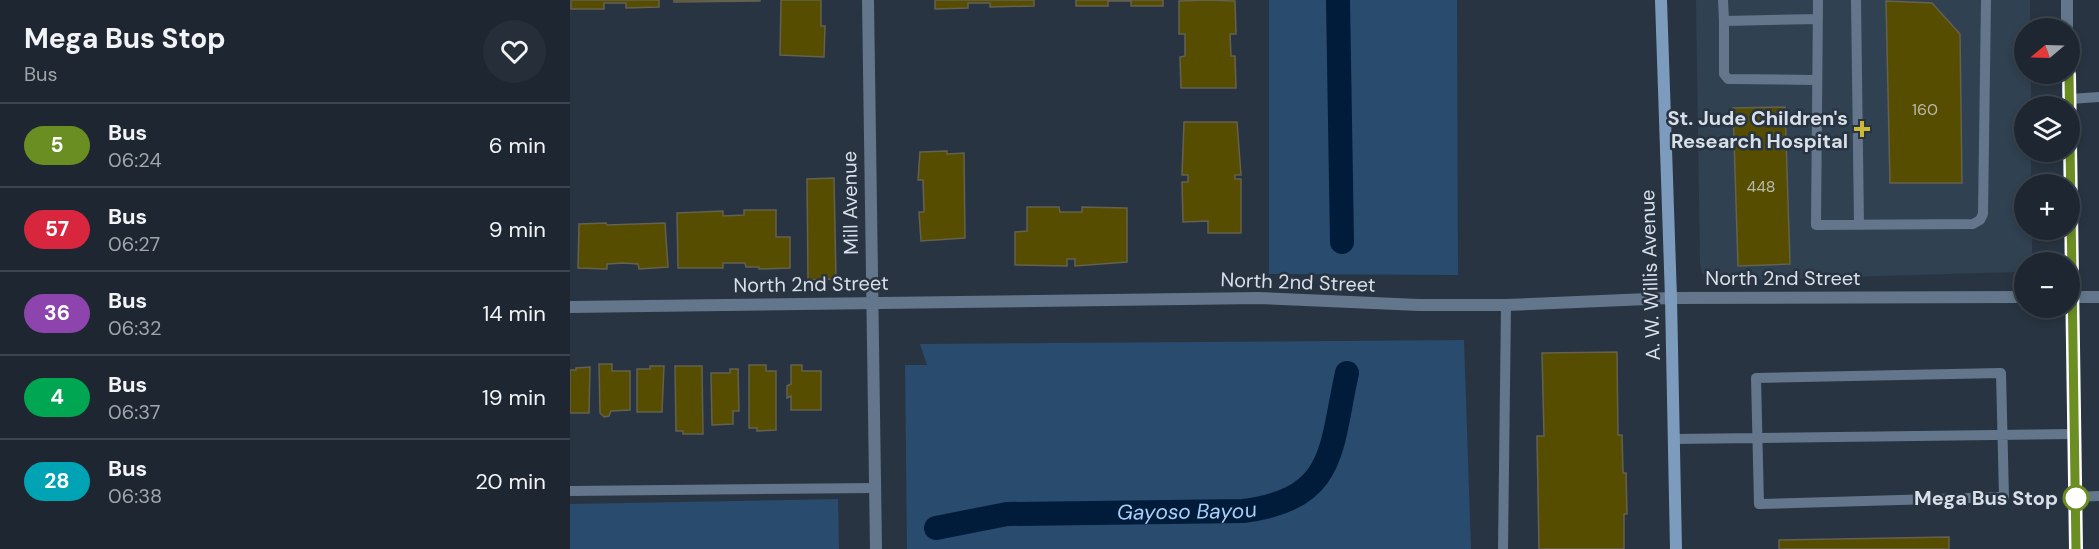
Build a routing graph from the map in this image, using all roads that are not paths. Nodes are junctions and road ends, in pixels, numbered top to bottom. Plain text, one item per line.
1 (868, 0) edge
2 (1661, 0) edge
3 (1723, 0) edge
4 (1818, 0) edge
5 (1856, 0) edge
6 (1986, 0) edge
7 (2067, 0) edge
8 (2067, 18) edge
9 (1818, 19) junction
10 (1724, 21) junction
11 (1818, 80) junction
12 (2099, 97) edge
13 (2080, 98) edge
14 (2071, 162) edge
15 (1859, 224) junction
16 (2072, 252) edge
17 (2014, 297) edge
18 (2080, 297) edge
19 (2099, 297) edge
20 (1671, 298) junction
21 (872, 302) junction
22 (1506, 305) junction
23 (570, 308) edge
24 (2073, 318) edge
25 (2076, 434) junction
26 (2003, 435) junction
27 (1758, 438) junction
28 (1674, 439) junction
29 (875, 488) junction
30 (570, 491) edge
31 (2099, 496) edge
32 (2076, 497) junction
33 (876, 549) edge
34 (1503, 549) edge
35 (1676, 549) edge
36 (2076, 549) edge

1 - 21 street, Mill Avenue
2 - 20 main road, A. W. Willis Avenue
3 - 10 lane
4 - 9 lane
5 - 15 lane
6 - 15 lane
7 - 8 street
9 - 10 lane
9 - 11 lane
10 - 11 lane
11 - 15 lane
12 - 13 lane
14 - 16 street
17 - 20 street, North 2nd Street
18 - 19 street
20 - 22 street, North 2nd Street
20 - 28 main road, A. W. Willis Avenue
21 - 22 street, North 2nd Street
21 - 23 street, North 2nd Street
21 - 29 street, Mill Avenue
22 - 34 lane
24 - 25 street
25 - 26 lane
25 - 32 street
26 - 27 lane
26 - 27 lane
26 - 27 lane
27 - 28 lane
28 - 35 main road, A. W. Willis Avenue
29 - 30 lane
29 - 33 street, Mill Avenue
31 - 32 lane
32 - 36 street

